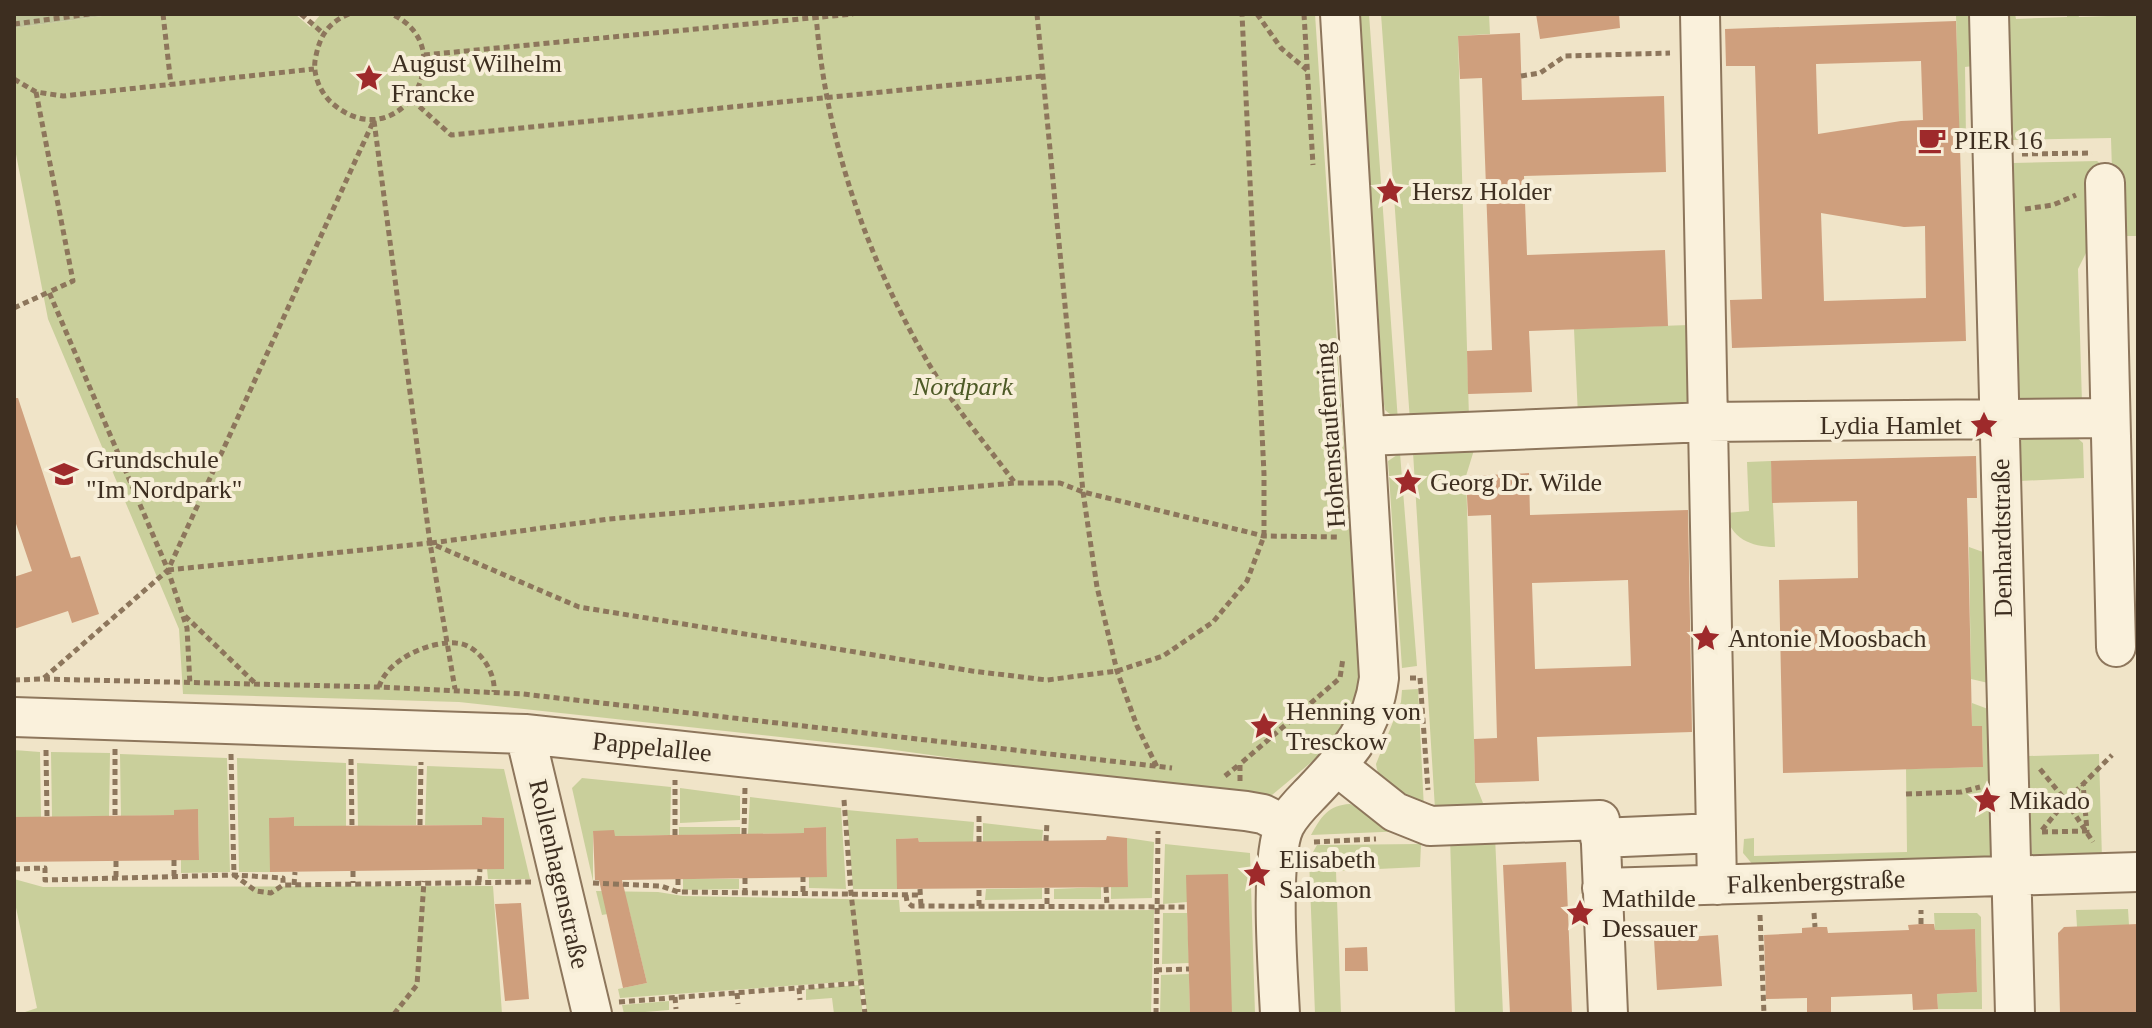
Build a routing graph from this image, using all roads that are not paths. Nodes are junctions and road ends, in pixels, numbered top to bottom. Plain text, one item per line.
1 (1340, 14) edge
2 (1700, 14) edge
3 (1989, 14) edge
4 (2105, 183) road end
5 (2122, 241) edge
6 (2110, 418) junction
7 (2000, 419) junction
8 (1707, 422) junction
9 (1365, 436) junction
10 (2116, 647) dead end
11 (31, 708) edge
12 (525, 734) junction
13 (1337, 766) junction
14 (1716, 833) junction
15 (1600, 838) junction
16 (1296, 839) junction
17 (2125, 872) edge
18 (2012, 877) junction
19 (1717, 885) junction
20 (1602, 888) junction
21 (591, 1009) edge
22 (1280, 1014) edge
23 (1608, 1014) edge
24 (2015, 1014) edge

1 - 9 street, Hohenstaufenring
2 - 8 street
3 - 7 street, Denhardtstraße
4 - 5 street
5 - 6 street
6 - 7 street
6 - 10 street
7 - 8 street
7 - 18 street, Denhardtstraße
8 - 9 street
8 - 14 street
9 - 13 street, Hohenstaufenring
11 - 12 street, Pappelallee
12 - 16 street, Pappelallee
12 - 21 street, Rollenhagenstraße
13 - 15 street
13 - 16 street, Hohenstaufenring
14 - 15 street
14 - 19 street
15 - 20 street
16 - 22 street
17 - 18 street, Falkenbergstraße
18 - 19 street, Falkenbergstraße
18 - 24 street, Denhardtstraße
19 - 20 street, Falkenbergstraße
20 - 23 street

